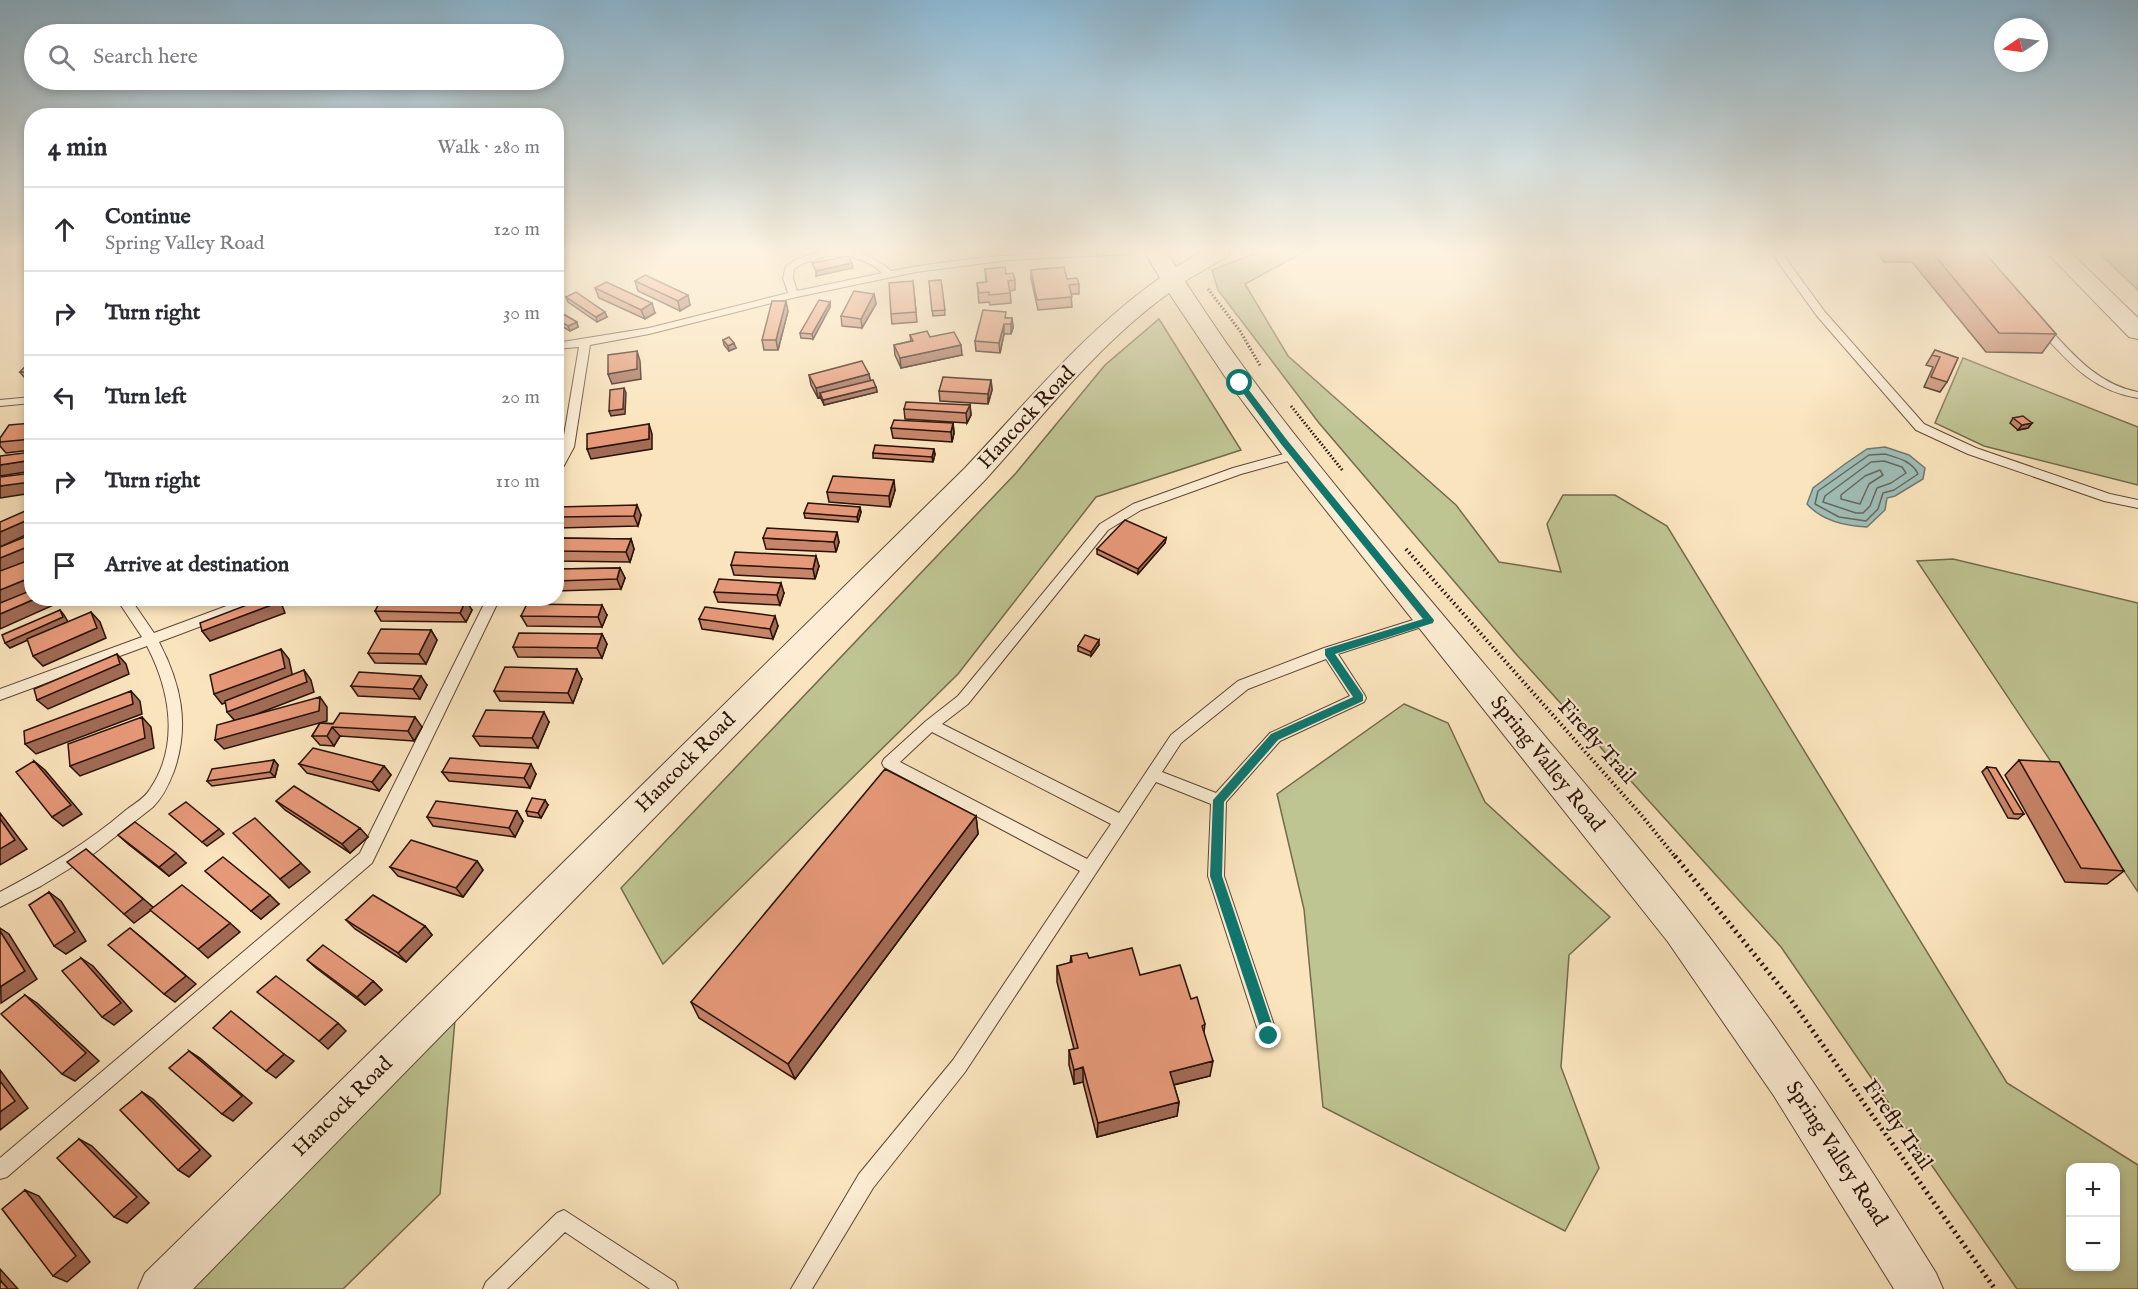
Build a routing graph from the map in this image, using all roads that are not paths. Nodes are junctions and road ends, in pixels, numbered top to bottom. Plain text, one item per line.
1 (732, 311) edge
2 (1133, 311) edge
3 (1202, 311) edge
4 (1819, 311) edge
5 (2117, 311) edge
6 (2034, 319) edge
7 (2138, 332) edge
8 (585, 343) junction
9 (564, 345) edge
10 (2138, 395) edge
11 (24, 401) edge
12 (0, 403) edge
13 (564, 455) edge
14 (1295, 455) junction
15 (2138, 504) edge
16 (128, 606) edge
17 (241, 606) edge
18 (490, 606) edge
19 (1430, 620) junction
20 (151, 638) junction
21 (1329, 652) junction
22 (0, 695) edge
23 (931, 725) junction
24 (1154, 775) junction
25 (1219, 800) junction
26 (1122, 822) junction
27 (1091, 869) junction
28 (0, 900) edge
29 (1269, 1036) dead end
30 (0, 1170) edge
31 (161, 1289) edge
32 (493, 1289) edge
33 (668, 1289) edge
34 (801, 1289) edge
35 (1920, 1289) edge

1 - 8 lane
2 - 31 street, Hancock Road
3 - 14 street, Spring Valley Road
4 - 15 lane
5 - 7 street
6 - 10 lane
8 - 9 lane
8 - 13 lane
11 - 12 lane
14 - 19 street, Spring Valley Road
14 - 23 lane
16 - 20 lane
17 - 20 lane
18 - 30 lane
19 - 21 lane
19 - 35 street, Spring Valley Road
20 - 22 lane
20 - 28 lane
21 - 24 lane
21 - 25 lane
23 - 26 lane
23 - 27 lane
24 - 25 lane
24 - 26 lane
25 - 29 lane
26 - 27 lane
27 - 34 lane
32 - 33 lane

